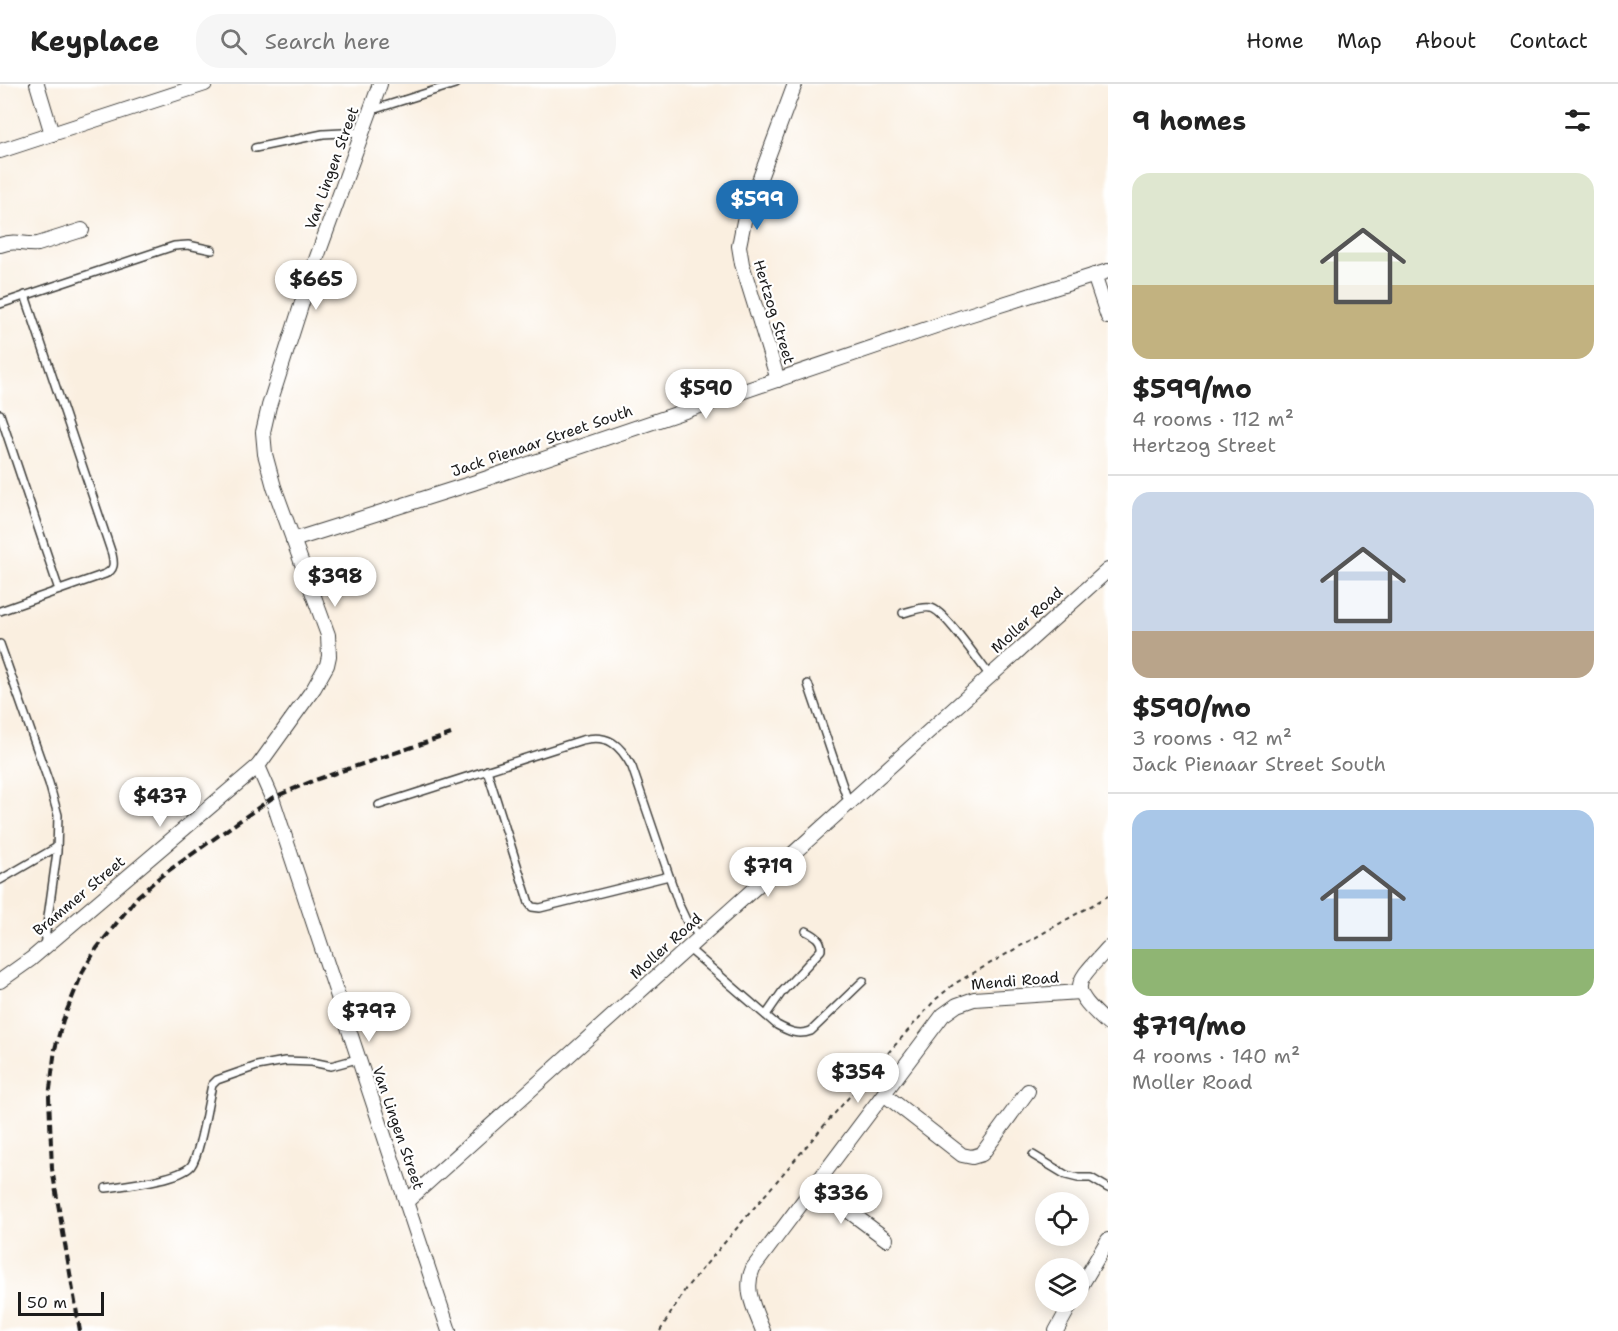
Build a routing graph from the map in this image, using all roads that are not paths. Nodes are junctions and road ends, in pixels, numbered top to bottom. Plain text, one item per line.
1 (37, 84) edge
2 (205, 84) edge
3 (380, 84) edge
4 (455, 84) edge
5 (795, 84) edge
6 (370, 111) junction
7 (362, 132) junction
8 (52, 134) junction
9 (255, 148) dead end
10 (0, 152) edge
11 (82, 230) dead end
12 (0, 245) edge
13 (212, 250) dead end
14 (1108, 271) edge
15 (1094, 275) junction
16 (25, 295) junction
17 (0, 304) edge
18 (1108, 317) edge
19 (778, 380) junction
20 (0, 414) edge
21 (294, 540) junction
22 (1108, 570) edge
23 (58, 590) junction
24 (0, 611) edge
25 (903, 614) dead end
26 (0, 644) edge
27 (322, 675) joint
28 (990, 676) junction
29 (808, 684) dead end
30 (258, 766) junction
31 (487, 770) junction
32 (849, 804) junction
33 (379, 805) dead end
34 (57, 848) junction
35 (669, 876) junction
36 (0, 880) edge
37 (806, 931) dead end
38 (700, 937) junction
39 (43, 948) junction
40 (688, 948) junction
41 (1108, 948) edge
42 (0, 981) edge
43 (863, 981) dead end
44 (1080, 992) junction
45 (766, 1016) junction
46 (1108, 1024) edge
47 (357, 1059) junction
48 (1028, 1091) dead end
49 (885, 1095) junction
50 (1033, 1155) dead end
51 (815, 1186) junction
52 (106, 1188) dead end
53 (1108, 1188) edge
54 (406, 1202) junction
55 (886, 1239) dead end
56 (1108, 1240) edge
57 (1089, 1272) edge
58 (1066, 1312) edge
59 (449, 1331) edge
60 (763, 1331) edge
61 (1056, 1331) edge

1 - 8 street
2 - 8 street
3 - 6 street, Van Lingen Street
4 - 6 lane
5 - 19 street, Hertzog Street
6 - 7 street, Van Lingen Street
7 - 9 lane
7 - 21 street, Van Lingen Street
8 - 10 street
11 - 12 street
13 - 16 lane
14 - 15 street, Jack Pienaar Street South
15 - 18 street
15 - 19 street, Jack Pienaar Street South
16 - 17 lane
16 - 23 lane
19 - 21 street, Jack Pienaar Street South
20 - 23 lane
21 - 27 street, Van Lingen Street
22 - 28 street, Moller Road
23 - 24 lane
25 - 28 lane
26 - 34 lane
27 - 30 street, Brammer Street
28 - 32 street, Moller Road
29 - 32 lane
30 - 39 street, Brammer Street
30 - 47 street, Van Lingen Street
31 - 33 lane
31 - 35 lane
31 - 35 lane
32 - 38 street, Moller Road
34 - 36 lane
34 - 39 lane
35 - 38 lane
37 - 45 lane
38 - 40 street, Moller Road
39 - 42 street, Brammer Street
40 - 45 lane
40 - 54 street, Moller Road
41 - 44 street
43 - 45 lane
44 - 46 street
44 - 49 street, Mendi Road
47 - 52 lane
47 - 54 street, Van Lingen Street
48 - 49 street
49 - 51 street, Mendi Road
50 - 53 lane
51 - 55 street
51 - 60 street, Mendi Road
54 - 59 street, Van Lingen Street
56 - 57 street
58 - 61 street

